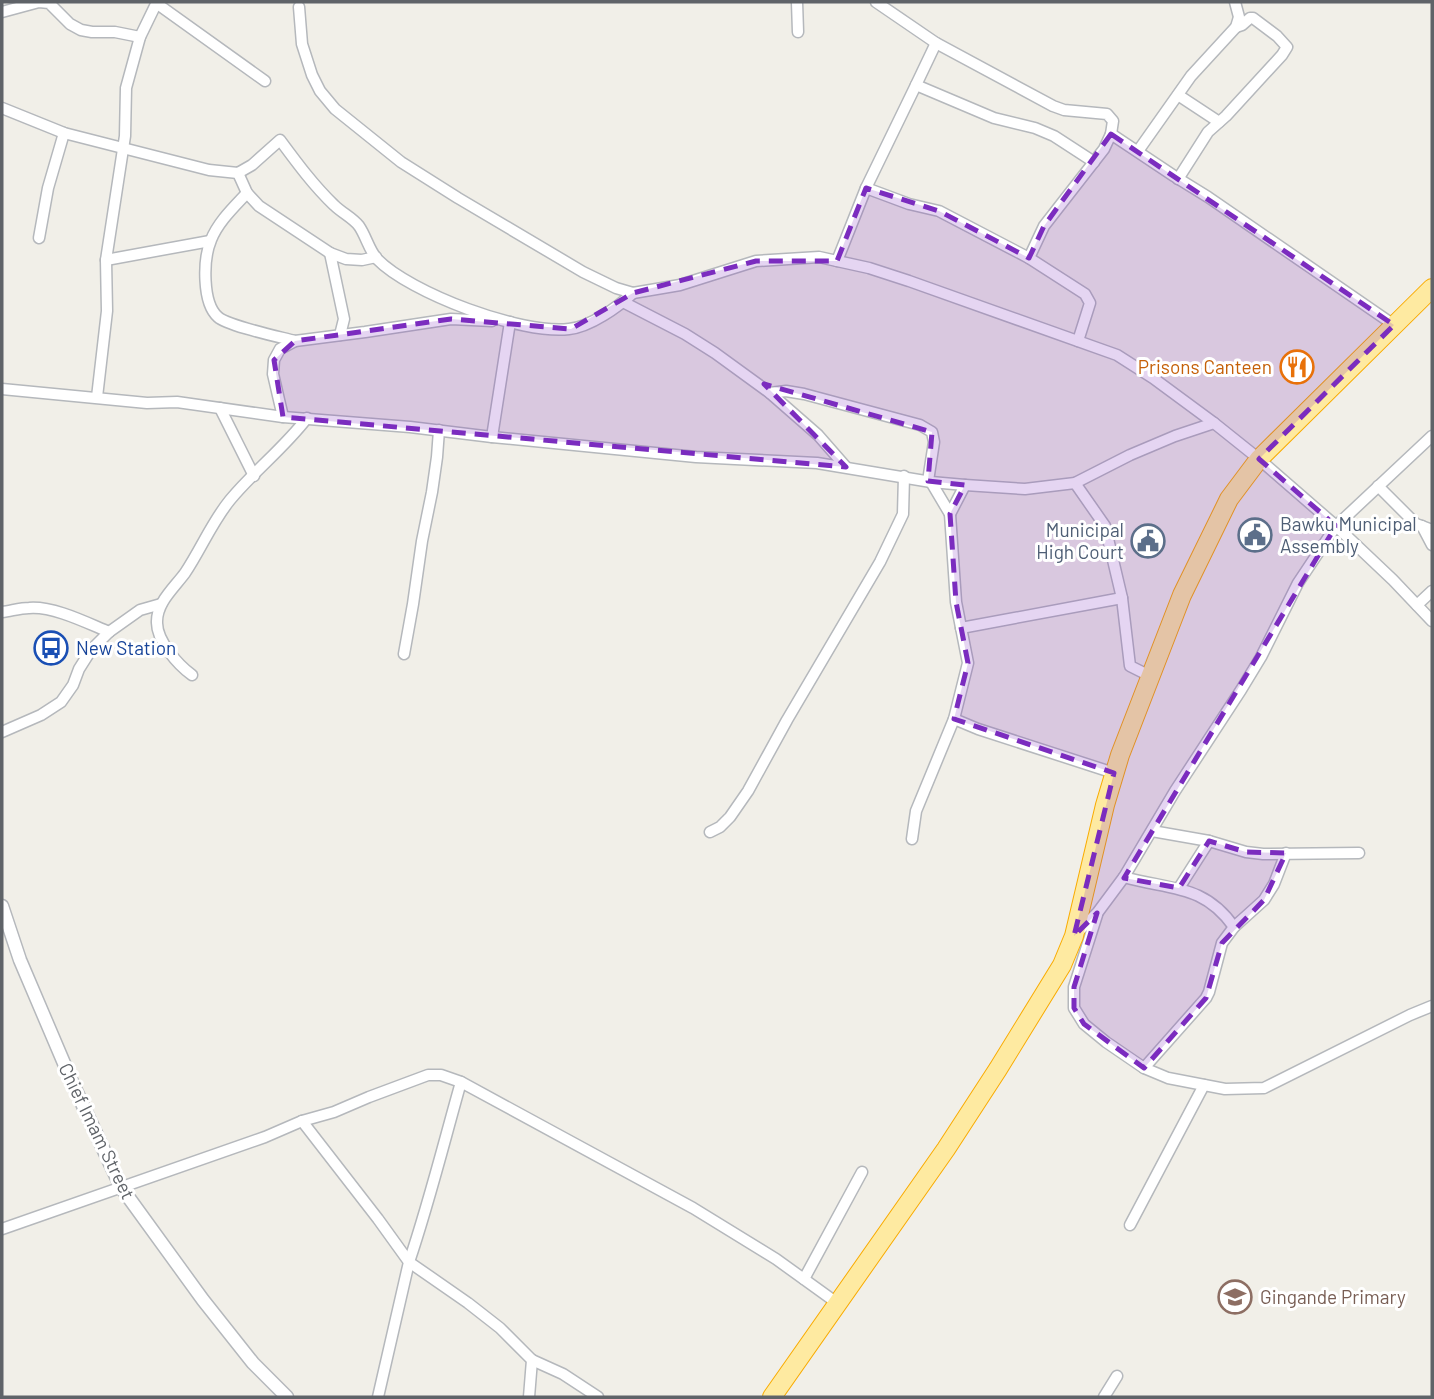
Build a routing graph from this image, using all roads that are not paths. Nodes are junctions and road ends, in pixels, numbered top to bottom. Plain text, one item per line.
1 (156, 2) edge
2 (797, 2) edge
3 (876, 2) edge
4 (1236, 2) edge
5 (299, 7) dead end
6 (2, 12) edge
7 (1236, 27) junction
8 (798, 32) dead end
9 (140, 37) junction
10 (936, 43) junction
11 (265, 81) dead end
12 (916, 85) junction
13 (1178, 95) junction
14 (2, 108) edge
15 (1219, 122) junction
16 (64, 133) junction
17 (1111, 134) junction
18 (123, 149) junction
19 (1138, 151) junction
20 (1094, 162) junction
21 (238, 173) junction
22 (1178, 179) junction
23 (866, 188) junction
24 (247, 193) junction
25 (39, 238) dead end
26 (210, 242) junction
27 (330, 253) junction
28 (376, 257) junction
29 (1029, 258) junction
30 (106, 260) junction
31 (837, 261) junction
32 (1432, 288) edge
33 (633, 293) junction
34 (624, 302) junction
35 (506, 321) junction
36 (1394, 325) junction
37 (340, 335) junction
38 (295, 341) junction
39 (1078, 341) junction
40 (2, 389) edge
41 (770, 393) junction
42 (97, 397) junction
43 (220, 408) junction
44 (283, 417) junction
45 (307, 418) junction
46 (1214, 424) junction
47 (439, 430) junction
48 (1432, 436) edge
49 (492, 437) junction
50 (1259, 459) junction
51 (846, 467) junction
52 (254, 476) junction
53 (904, 476) junction
54 (929, 481) junction
55 (1075, 483) junction
56 (965, 485) junction
57 (1378, 486) junction
58 (950, 514) junction
59 (1336, 526) junction
60 (1427, 528) edge
61 (1432, 545) edge
62 (1432, 591) edge
63 (1122, 598) junction
64 (161, 604) junction
65 (1416, 605) junction
66 (2, 612) edge
67 (1432, 621) edge
68 (961, 628) junction
69 (109, 632) junction
70 (404, 654) dead end
71 (192, 675) dead end
72 (1150, 676) junction
73 (954, 719) junction
74 (2, 732) edge
75 (1114, 774) junction
76 (1152, 831) junction
77 (710, 832) dead end
78 (912, 839) dead end
79 (1209, 841) junction
80 (1286, 853) junction
81 (1359, 853) dead end
82 (1124, 877) junction
83 (1179, 888) junction
84 (2, 906) edge
85 (1098, 912) junction
86 (1234, 927) junction
87 (1074, 936) junction
88 (1432, 1006) edge
89 (1143, 1068) junction
90 (461, 1082) junction
91 (1205, 1085) junction
92 (302, 1121) junction
93 (862, 1172) dead end
94 (121, 1187) junction
95 (1130, 1225) dead end
96 (2, 1229) edge
97 (409, 1262) junction
98 (804, 1279) junction
99 (836, 1303) junction
100 (532, 1360) junction
101 (1117, 1376) dead end
102 (287, 1397) edge
103 (378, 1397) edge
104 (529, 1397) edge
105 (598, 1397) edge
106 (772, 1397) edge
107 (1104, 1397) edge

1 - 9 street
1 - 11 street
2 - 8 street
3 - 10 street
4 - 7 street
5 - 33 street
6 - 9 street
7 - 13 street
7 - 15 street
9 - 18 street
10 - 12 street
10 - 17 street
12 - 20 street
12 - 23 street
13 - 15 street
13 - 19 street
14 - 16 street
15 - 22 street
16 - 18 street
16 - 25 street
17 - 19 street
17 - 20 street
18 - 21 street
18 - 30 street
19 - 22 street
20 - 29 street
21 - 24 street
21 - 28 street
22 - 36 street
23 - 29 street
23 - 31 street
24 - 26 street
24 - 27 street
26 - 30 street
26 - 38 street
27 - 28 street
27 - 37 street
28 - 35 street
29 - 39 street
30 - 42 street
31 - 33 street
31 - 39 street
32 - 36 highway
33 - 34 street
34 - 35 street
34 - 41 street
35 - 37 street
35 - 49 street
36 - 50 highway
37 - 38 street
38 - 44 street
39 - 46 street
40 - 42 street
41 - 51 street
41 - 54 street
42 - 43 street
43 - 44 street
43 - 52 street
44 - 45 street
45 - 47 street
45 - 52 street
46 - 50 street
46 - 55 street
47 - 49 street
47 - 70 street
48 - 57 street
49 - 51 street
50 - 59 street
50 - 72 highway
51 - 53 street
52 - 64 street
53 - 54 street
53 - 77 street
54 - 56 street
54 - 58 street
55 - 56 street
55 - 63 street
56 - 58 street
57 - 59 street
57 - 60 street
58 - 68 street
59 - 65 street
59 - 76 street
60 - 61 street
62 - 65 street
63 - 68 street
63 - 72 street
64 - 69 street
64 - 71 street
65 - 67 street
66 - 69 street
68 - 73 street
69 - 74 street
72 - 75 highway
73 - 75 street
73 - 78 street
75 - 87 highway
76 - 79 street
76 - 82 street
79 - 80 street
79 - 83 street
80 - 81 street
80 - 86 street
82 - 83 street
82 - 85 street
83 - 86 street
84 - 94 street, Chief Imam Street
85 - 87 street
85 - 89 street
86 - 89 street
87 - 99 highway
88 - 91 street
89 - 91 street
90 - 92 street
90 - 97 street
90 - 98 street
91 - 95 street
92 - 94 street
92 - 97 street
93 - 98 street
94 - 96 street
94 - 102 street, Chief Imam Street
97 - 100 street
97 - 103 street
98 - 99 street
99 - 106 highway
100 - 104 street
100 - 105 street
101 - 107 street

